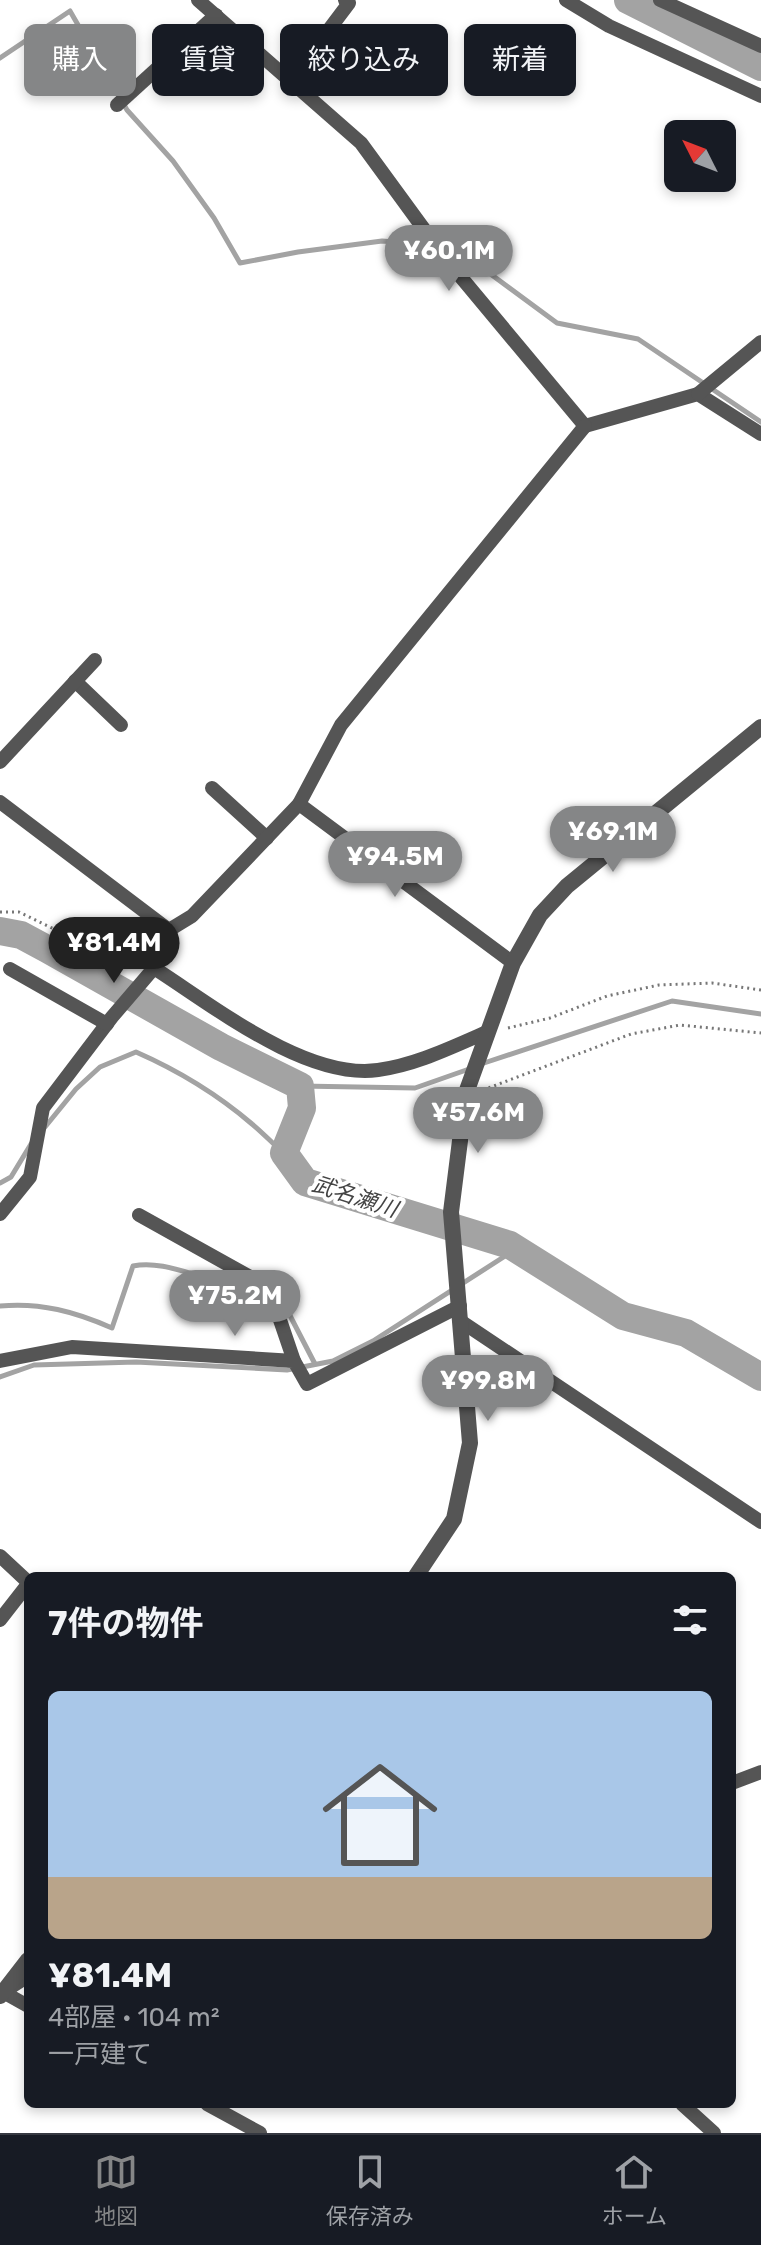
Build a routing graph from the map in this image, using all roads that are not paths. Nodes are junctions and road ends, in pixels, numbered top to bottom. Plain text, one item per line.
1 (198, 0) edge
2 (566, 0) edge
3 (660, 0) edge
4 (348, 1) edge
5 (216, 15) junction
6 (331, 24) edge
7 (761, 46) edge
8 (280, 70) edge
9 (309, 96) edge
10 (761, 96) edge
11 (117, 105) dead end
12 (761, 342) edge
13 (698, 394) junction
14 (585, 426) junction
15 (761, 434) edge
16 (95, 660) dead end
17 (75, 681) junction
18 (121, 725) dead end
19 (761, 727) edge
20 (0, 762) edge
21 (212, 788) dead end
22 (0, 802) edge
23 (299, 804) junction
24 (267, 838) junction
25 (169, 930) junction
26 (513, 963) junction
27 (10, 969) dead end
28 (149, 974) junction
29 (109, 1020) junction
30 (486, 1036) junction
31 (0, 1214) edge
32 (139, 1215) dead end
33 (460, 1313) junction
34 (0, 1361) edge
35 (294, 1361) junction
36 (761, 1522) edge
37 (0, 1556) edge
38 (419, 1572) edge
39 (24, 1579) edge
40 (24, 1588) edge
41 (0, 1620) edge
42 (761, 1772) edge
43 (736, 1781) edge
44 (24, 1965) edge
45 (24, 1979) edge
46 (2, 1994) edge
47 (24, 2004) edge
48 (214, 2108) edge
49 (686, 2108) edge
50 (260, 2133) edge
51 (714, 2133) edge

1 - 5 street
2 - 10 street
3 - 7 street
4 - 6 street
5 - 8 street
5 - 11 street
9 - 14 street
12 - 13 street
13 - 14 street
13 - 15 street
14 - 23 street
16 - 17 street
17 - 18 street
17 - 20 street
19 - 26 street
21 - 24 street
22 - 25 street
23 - 24 street
23 - 26 street
24 - 25 street
25 - 28 street
26 - 30 street
27 - 29 street
28 - 29 street
28 - 30 street
29 - 31 street
30 - 33 street
32 - 35 street
33 - 35 street
33 - 36 street
33 - 38 street
34 - 35 street
37 - 39 street
40 - 41 street
42 - 43 street
44 - 46 street
45 - 46 street
46 - 47 street
48 - 50 street
49 - 51 street

